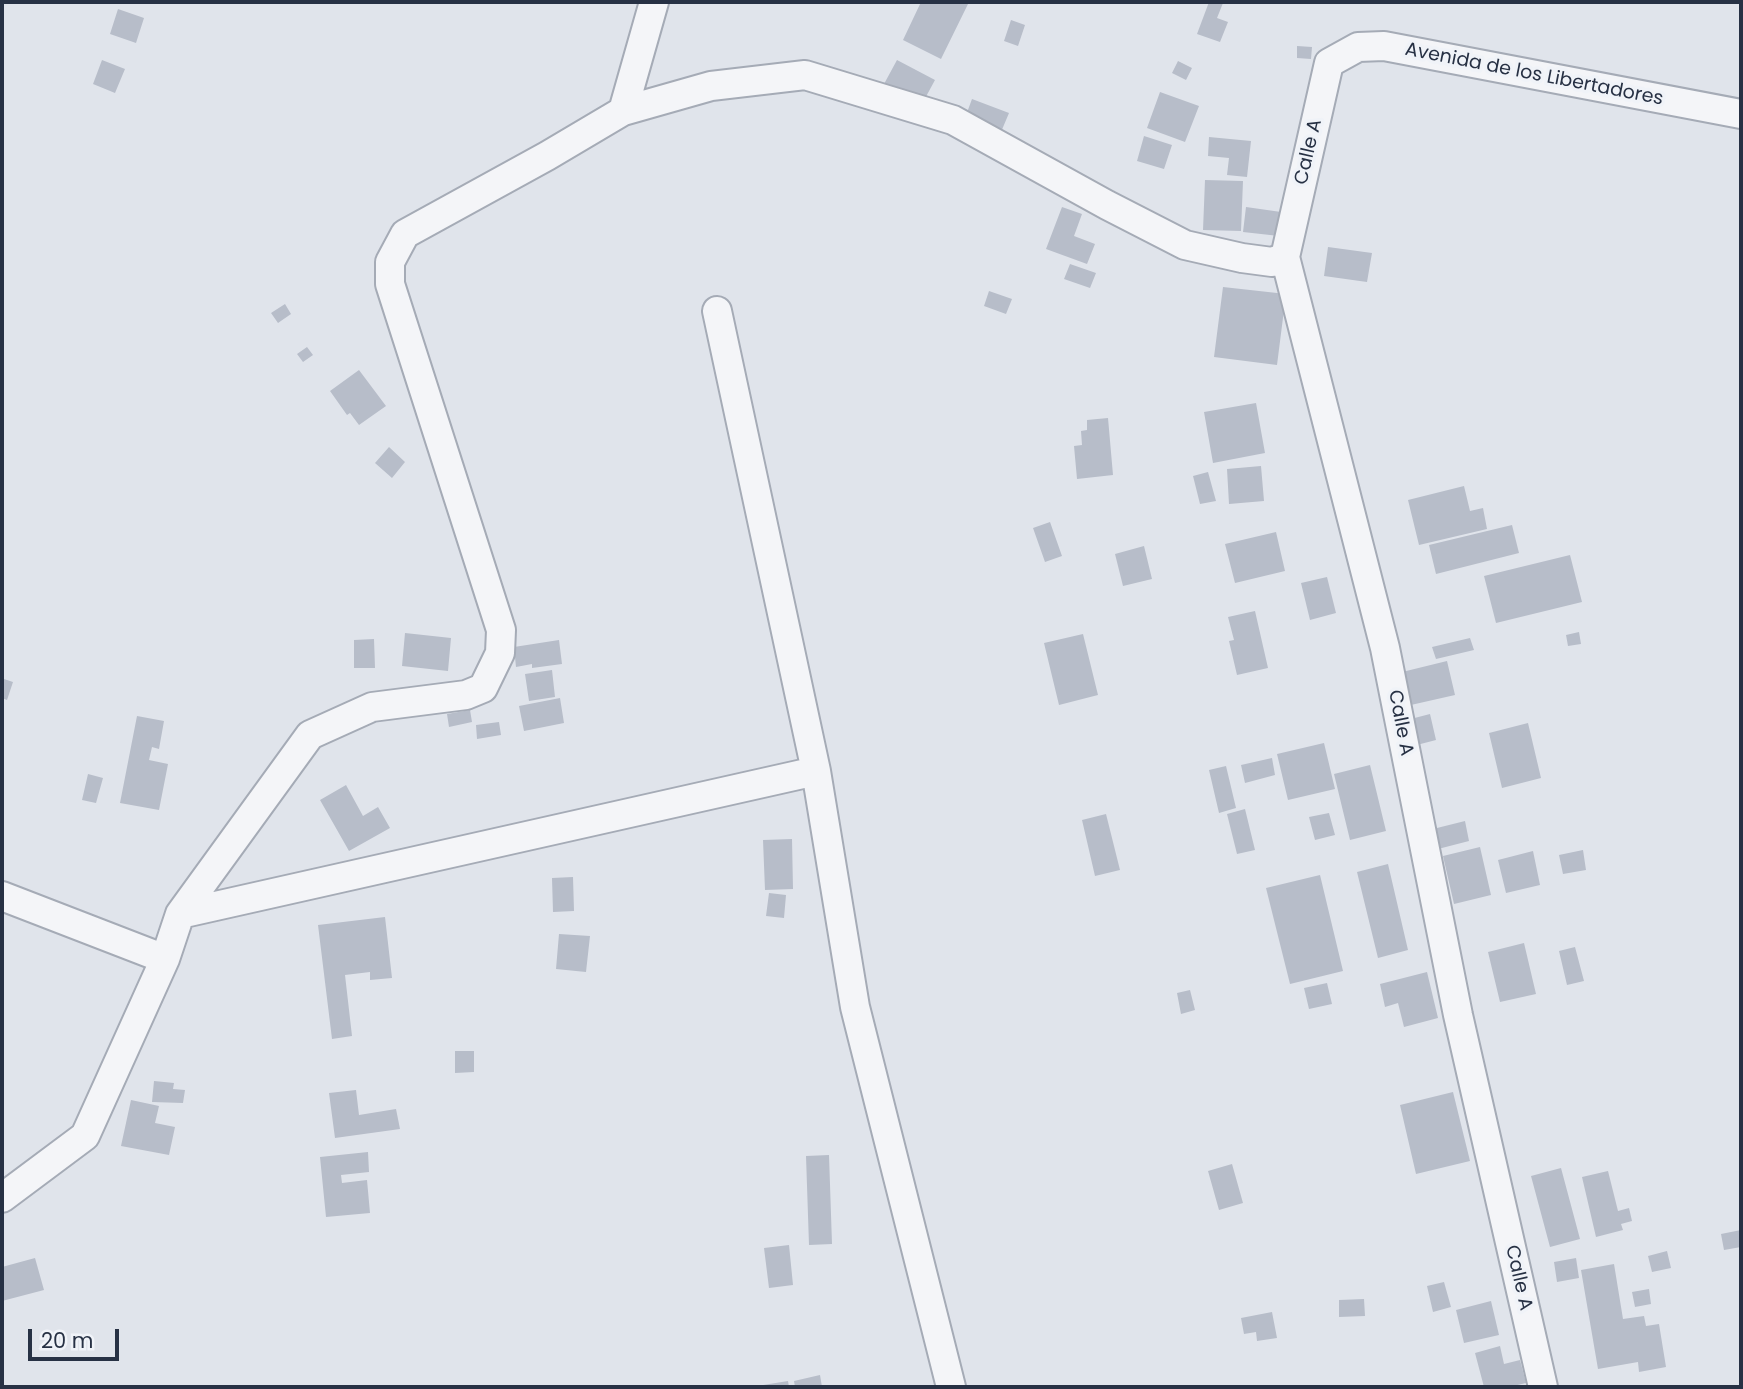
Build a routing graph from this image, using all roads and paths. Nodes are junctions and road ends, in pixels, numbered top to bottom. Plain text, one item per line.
1 (654, 2) edge
2 (1329, 62) joint
3 (623, 111) junction
4 (1741, 114) edge
5 (1285, 257) junction
6 (717, 311) dead end
7 (816, 771) junction
8 (2, 896) edge
9 (180, 914) junction
10 (165, 959) junction
11 (2, 1198) edge
12 (951, 1387) edge
13 (1543, 1387) edge

1 - 3 street
2 - 4 street, Avenida de los Libertadores
2 - 5 street, Calle A
3 - 5 street
3 - 9 street
5 - 13 street, Calle A
6 - 7 street
7 - 9 street
7 - 12 street
8 - 10 street
9 - 10 street
10 - 11 street

